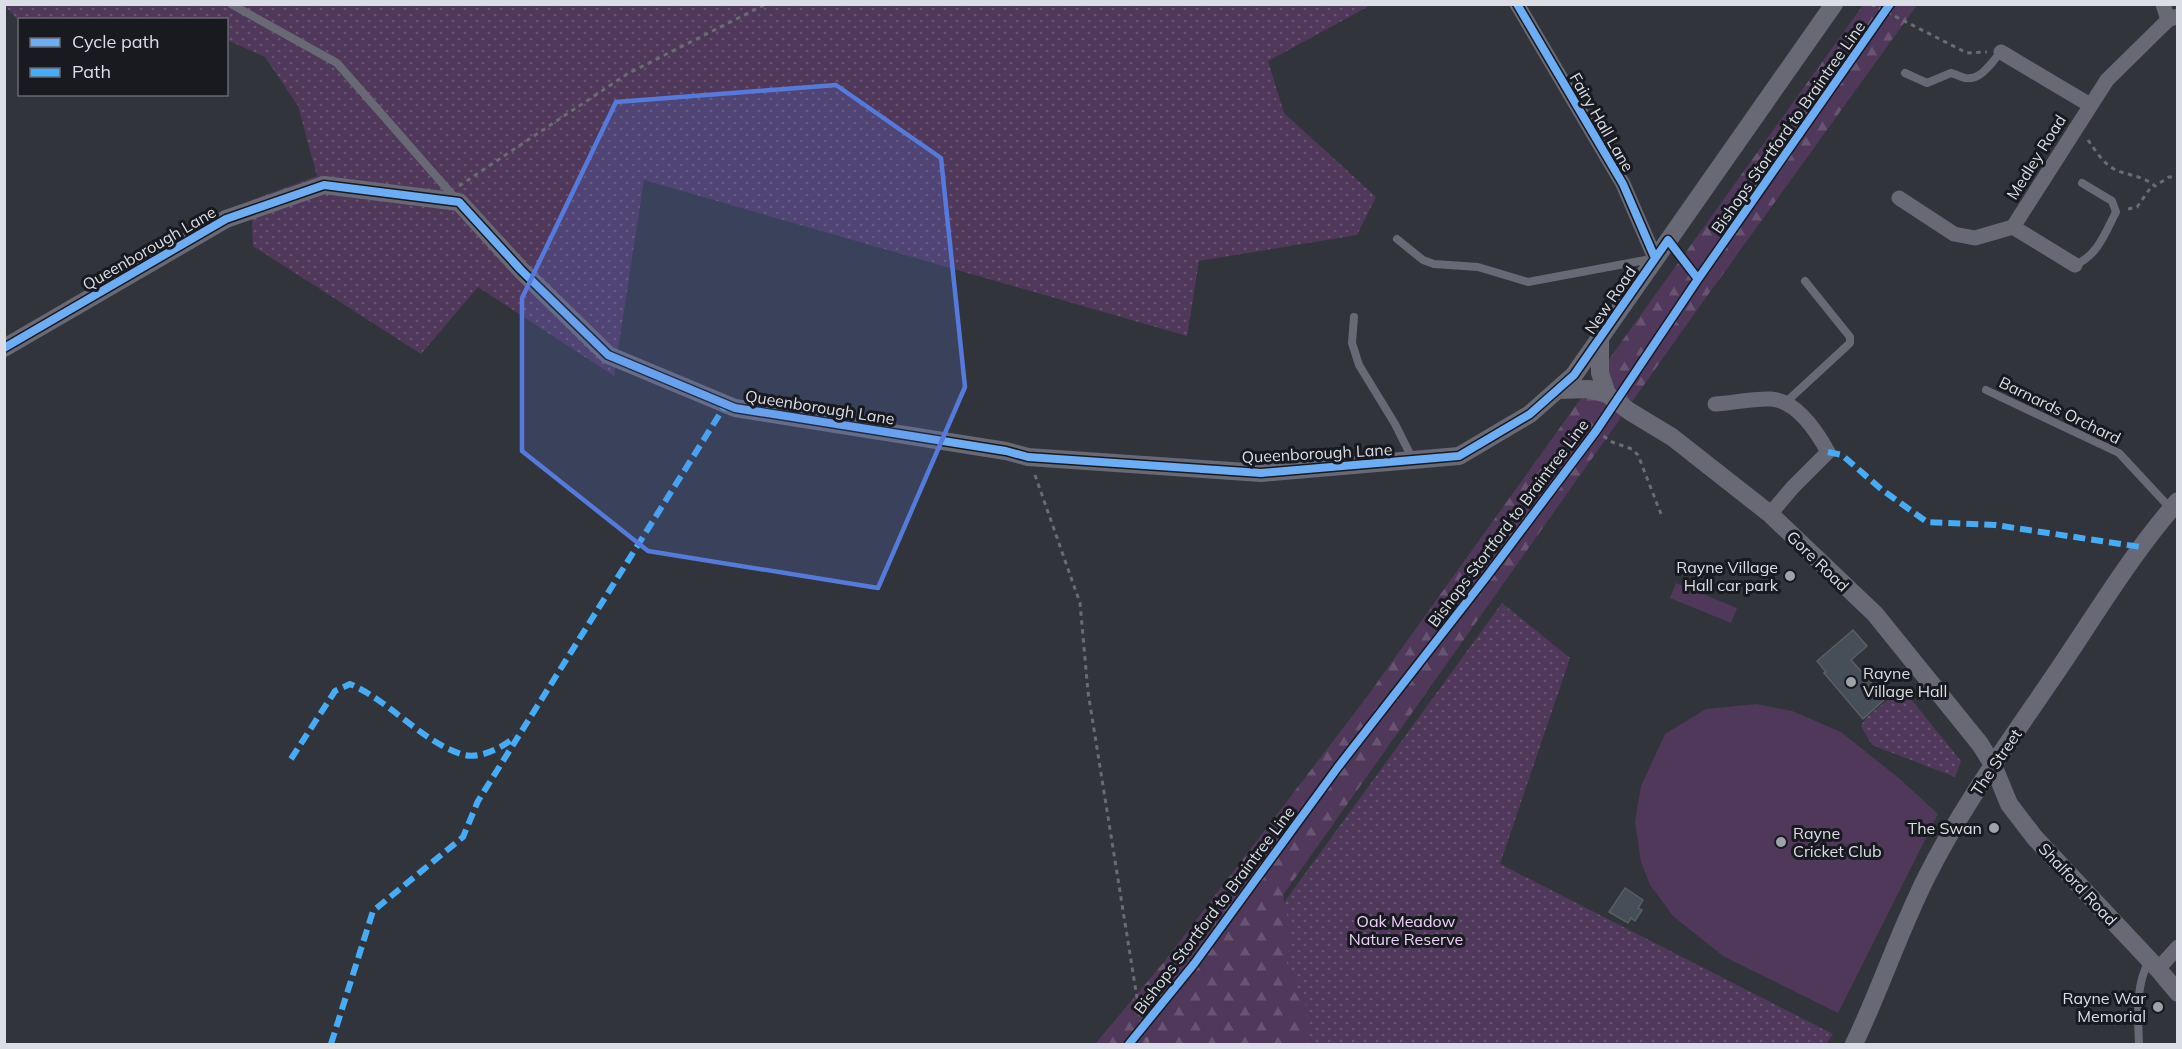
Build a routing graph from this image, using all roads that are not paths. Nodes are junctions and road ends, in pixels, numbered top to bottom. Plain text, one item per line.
1 (231, 4) edge
2 (1517, 4) edge
3 (1834, 4) edge
4 (2163, 4) edge
5 (2173, 18) edge
6 (2001, 51) joint
7 (1905, 73) dead end
8 (2091, 105) junction
9 (2082, 183) dead end
10 (454, 197) junction
11 (1899, 198) dead end
12 (2013, 227) junction
13 (1397, 239) dead end
14 (1656, 258) junction
15 (2075, 265) joint
16 (1804, 281) dead end
17 (1354, 317) dead end
18 (1600, 340) junction
19 (4, 348) edge
20 (1574, 375) joint
21 (1557, 390) junction
22 (1986, 390) dead end
23 (1607, 394) junction
24 (1715, 404) dead end
25 (1784, 404) junction
26 (1413, 461) junction
27 (2174, 505) edge
28 (1770, 514) junction
29 (1994, 765) junction
30 (2178, 947) edge
31 (2154, 965) junction
32 (2178, 993) edge
33 (1854, 1044) edge
34 (2139, 1044) edge

1 - 10 lane
2 - 14 street, Fairy Hall Lane
3 - 14 street, New Road
4 - 5 street
5 - 8 street, Medley Road
6 - 7 lane
6 - 8 street
8 - 12 street, Medley Road
9 - 15 lane
10 - 19 street, Queenborough Lane
10 - 26 street, Queenborough Lane
11 - 12 street
12 - 15 street
13 - 14 lane
14 - 18 street, New Road
16 - 25 lane
17 - 26 lane
18 - 20 street, New Road
18 - 23 street
20 - 21 street, Queenborough Lane
21 - 23 street
21 - 26 street, Queenborough Lane
22 - 27 lane, Barnards Orchard
23 - 28 street, Gore Road
24 - 25 street
25 - 28 street
27 - 29 street, The Street
28 - 29 street, Gore Road
29 - 31 street, Shalford Road
29 - 33 street, The Street
30 - 31 street
31 - 32 street, Shalford Road
31 - 34 lane

